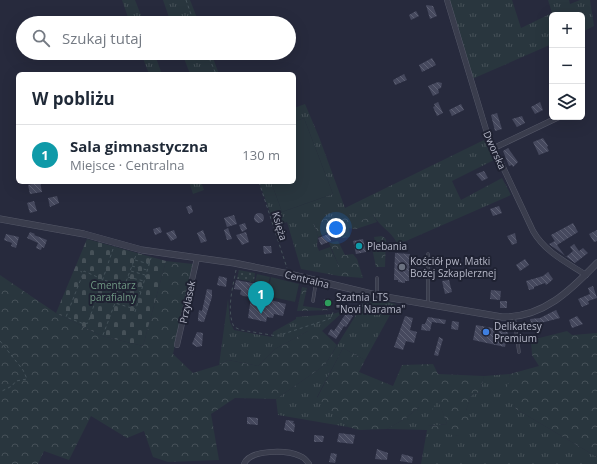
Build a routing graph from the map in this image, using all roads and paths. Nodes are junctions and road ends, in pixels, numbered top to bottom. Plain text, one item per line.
1 (186, 0) edge
2 (447, 0) edge
3 (192, 16) edge
4 (210, 60) edge
5 (215, 72) edge
6 (553, 120) edge
7 (494, 148) junction
8 (260, 184) edge
9 (0, 219) edge
10 (114, 246) dead end
11 (428, 254) dead end
12 (136, 255) dead end
13 (151, 258) dead end
14 (196, 258) junction
15 (134, 260) junction
16 (237, 263) junction
17 (597, 263) edge
18 (149, 264) junction
19 (132, 266) junction
20 (75, 269) dead end
21 (148, 270) junction
22 (130, 271) junction
23 (83, 272) junction
24 (289, 274) junction
25 (586, 275) junction
26 (128, 276) junction
27 (146, 276) junction
28 (377, 278) dead end
29 (104, 280) junction
30 (144, 281) junction
31 (317, 281) junction
32 (126, 282) junction
33 (143, 286) junction
34 (124, 287) junction
35 (141, 292) junction
36 (377, 296) junction
37 (313, 301) dead end
38 (428, 304) junction
39 (136, 309) junction
40 (135, 312) dead end
41 (333, 312) dead end
42 (514, 318) junction
43 (102, 335) dead end
44 (0, 340) edge
45 (177, 346) dead end
46 (519, 352) dead end
47 (0, 392) edge
48 (244, 464) edge
49 (309, 464) edge

1 - 3 path
2 - 7 street, Dworska
4 - 5 path
6 - 7 street
7 - 25 street, Dworska
8 - 24 path, Księża
9 - 14 street, Centralna
10 - 29 path
11 - 38 lane
12 - 15 path
13 - 18 path
14 - 16 street, Centralna
14 - 45 street, Przylasek
15 - 18 path
15 - 19 path
16 - 24 street, Centralna
16 - 41 path
17 - 25 street, Centralna
18 - 21 path
19 - 21 path
19 - 22 path
20 - 23 path
21 - 27 path
22 - 26 path
22 - 27 path
23 - 29 path
23 - 29 path
24 - 31 street, Centralna
25 - 42 street, Centralna
26 - 30 path
26 - 32 path
27 - 30 path
28 - 36 lane
29 - 34 path
30 - 33 path
31 - 36 street, Centralna
31 - 37 lane
32 - 33 path
32 - 34 path
33 - 35 path
34 - 35 path
35 - 39 path
36 - 38 street, Centralna
38 - 42 street, Centralna
39 - 40 path
39 - 43 path
42 - 46 lane
44 - 47 path
48 - 49 street

